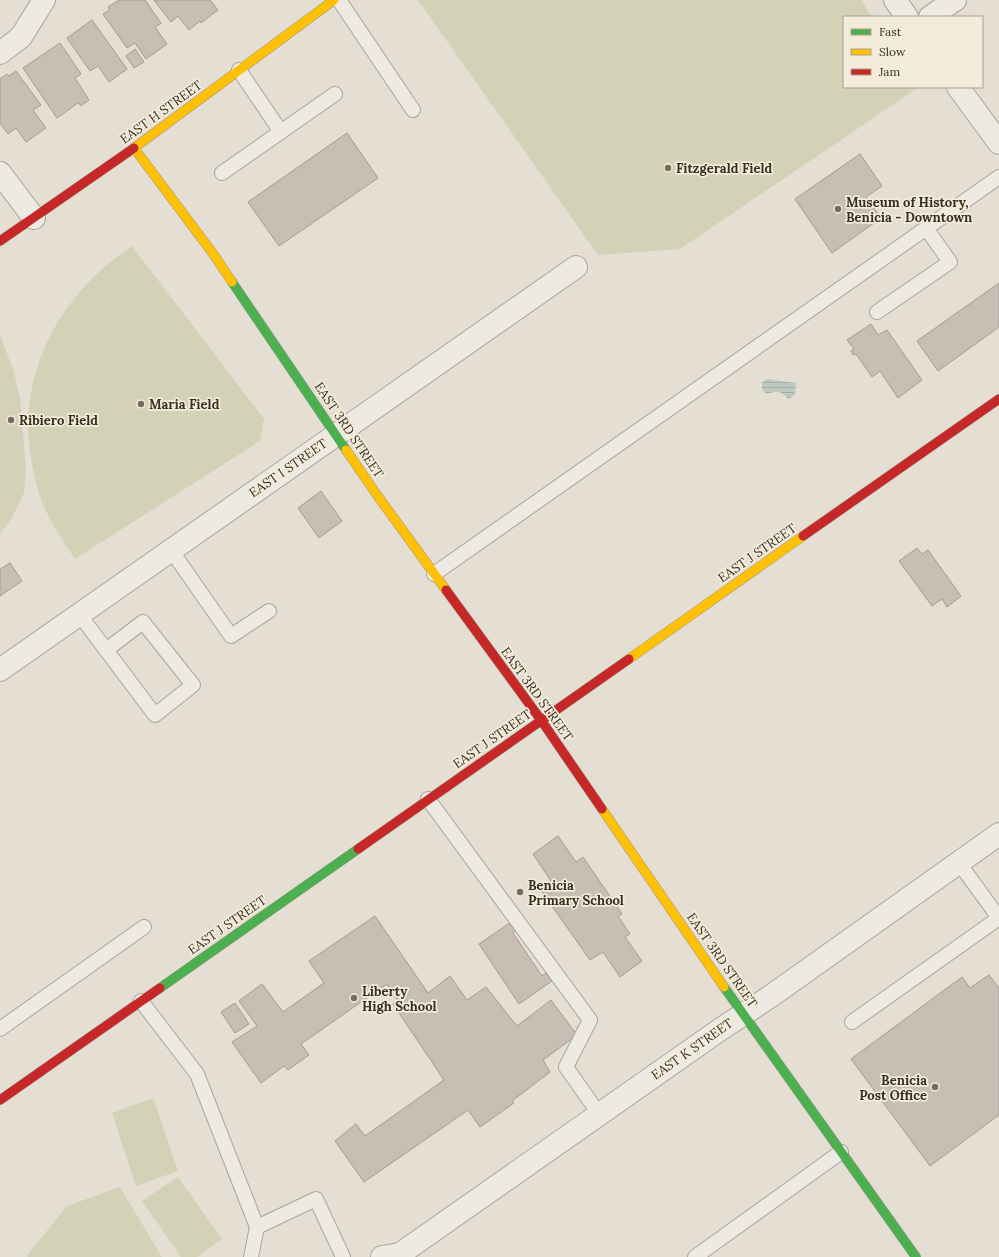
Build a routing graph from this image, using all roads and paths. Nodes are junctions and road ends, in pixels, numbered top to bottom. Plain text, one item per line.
1 (44, 0) edge
2 (334, 0) edge
3 (338, 0) edge
4 (895, 0) edge
5 (955, 0) edge
6 (906, 16) edge
7 (931, 16) edge
8 (0, 53) edge
9 (239, 70) junction
10 (959, 88) edge
11 (335, 94) dead end
12 (413, 110) dead end
13 (281, 132) junction
14 (999, 143) edge
15 (134, 148) junction
16 (0, 172) edge
17 (222, 174) dead end
18 (999, 177) edge
19 (34, 218) junction
20 (926, 228) junction
21 (0, 239) edge
22 (576, 267) dead end
23 (877, 312) dead end
24 (999, 399) edge
25 (336, 434) junction
26 (170, 550) junction
27 (434, 574) junction
28 (269, 611) dead end
29 (79, 614) junction
30 (106, 650) junction
31 (0, 670) edge
32 (541, 720) junction
33 (428, 799) junction
34 (999, 834) edge
35 (959, 863) junction
36 (999, 918) edge
37 (144, 927) dead end
38 (141, 1001) junction
39 (743, 1014) junction
40 (852, 1022) dead end
41 (0, 1029) edge
42 (0, 1100) edge
43 (599, 1114) junction
44 (841, 1152) junction
45 (257, 1227) junction
46 (251, 1257) edge
47 (343, 1257) edge
48 (382, 1257) edge
49 (694, 1257) edge
50 (916, 1257) edge

1 - 8 street
2 - 9 street, EAST H STREET
3 - 12 lane
4 - 6 street
5 - 7 street
9 - 13 lane
9 - 15 street, EAST H STREET
10 - 14 street
11 - 13 lane
13 - 17 lane
15 - 19 street, EAST H STREET
15 - 25 street, EAST 3RD STREET
16 - 19 street
18 - 20 lane
19 - 21 street, EAST H STREET
20 - 23 lane
20 - 27 lane
22 - 25 street, EAST I STREET
24 - 32 street, EAST J STREET
25 - 26 street, EAST I STREET
25 - 27 street, EAST 3RD STREET
26 - 28 lane
26 - 29 street, EAST I STREET
27 - 32 street, EAST 3RD STREET
29 - 30 lane
29 - 31 street, EAST I STREET
30 - 30 lane
32 - 33 street, EAST J STREET
32 - 39 street, EAST 3RD STREET
33 - 38 street, EAST J STREET
33 - 43 lane
34 - 35 street, EAST K STREET
35 - 36 lane
35 - 39 street, EAST K STREET
36 - 40 lane
37 - 41 lane
38 - 42 street, EAST J STREET
38 - 45 lane
39 - 43 street, EAST K STREET
39 - 44 street, EAST 3RD STREET
43 - 48 street, EAST K STREET
44 - 49 lane
44 - 50 street, EAST 3RD STREET
45 - 46 lane
45 - 47 lane

